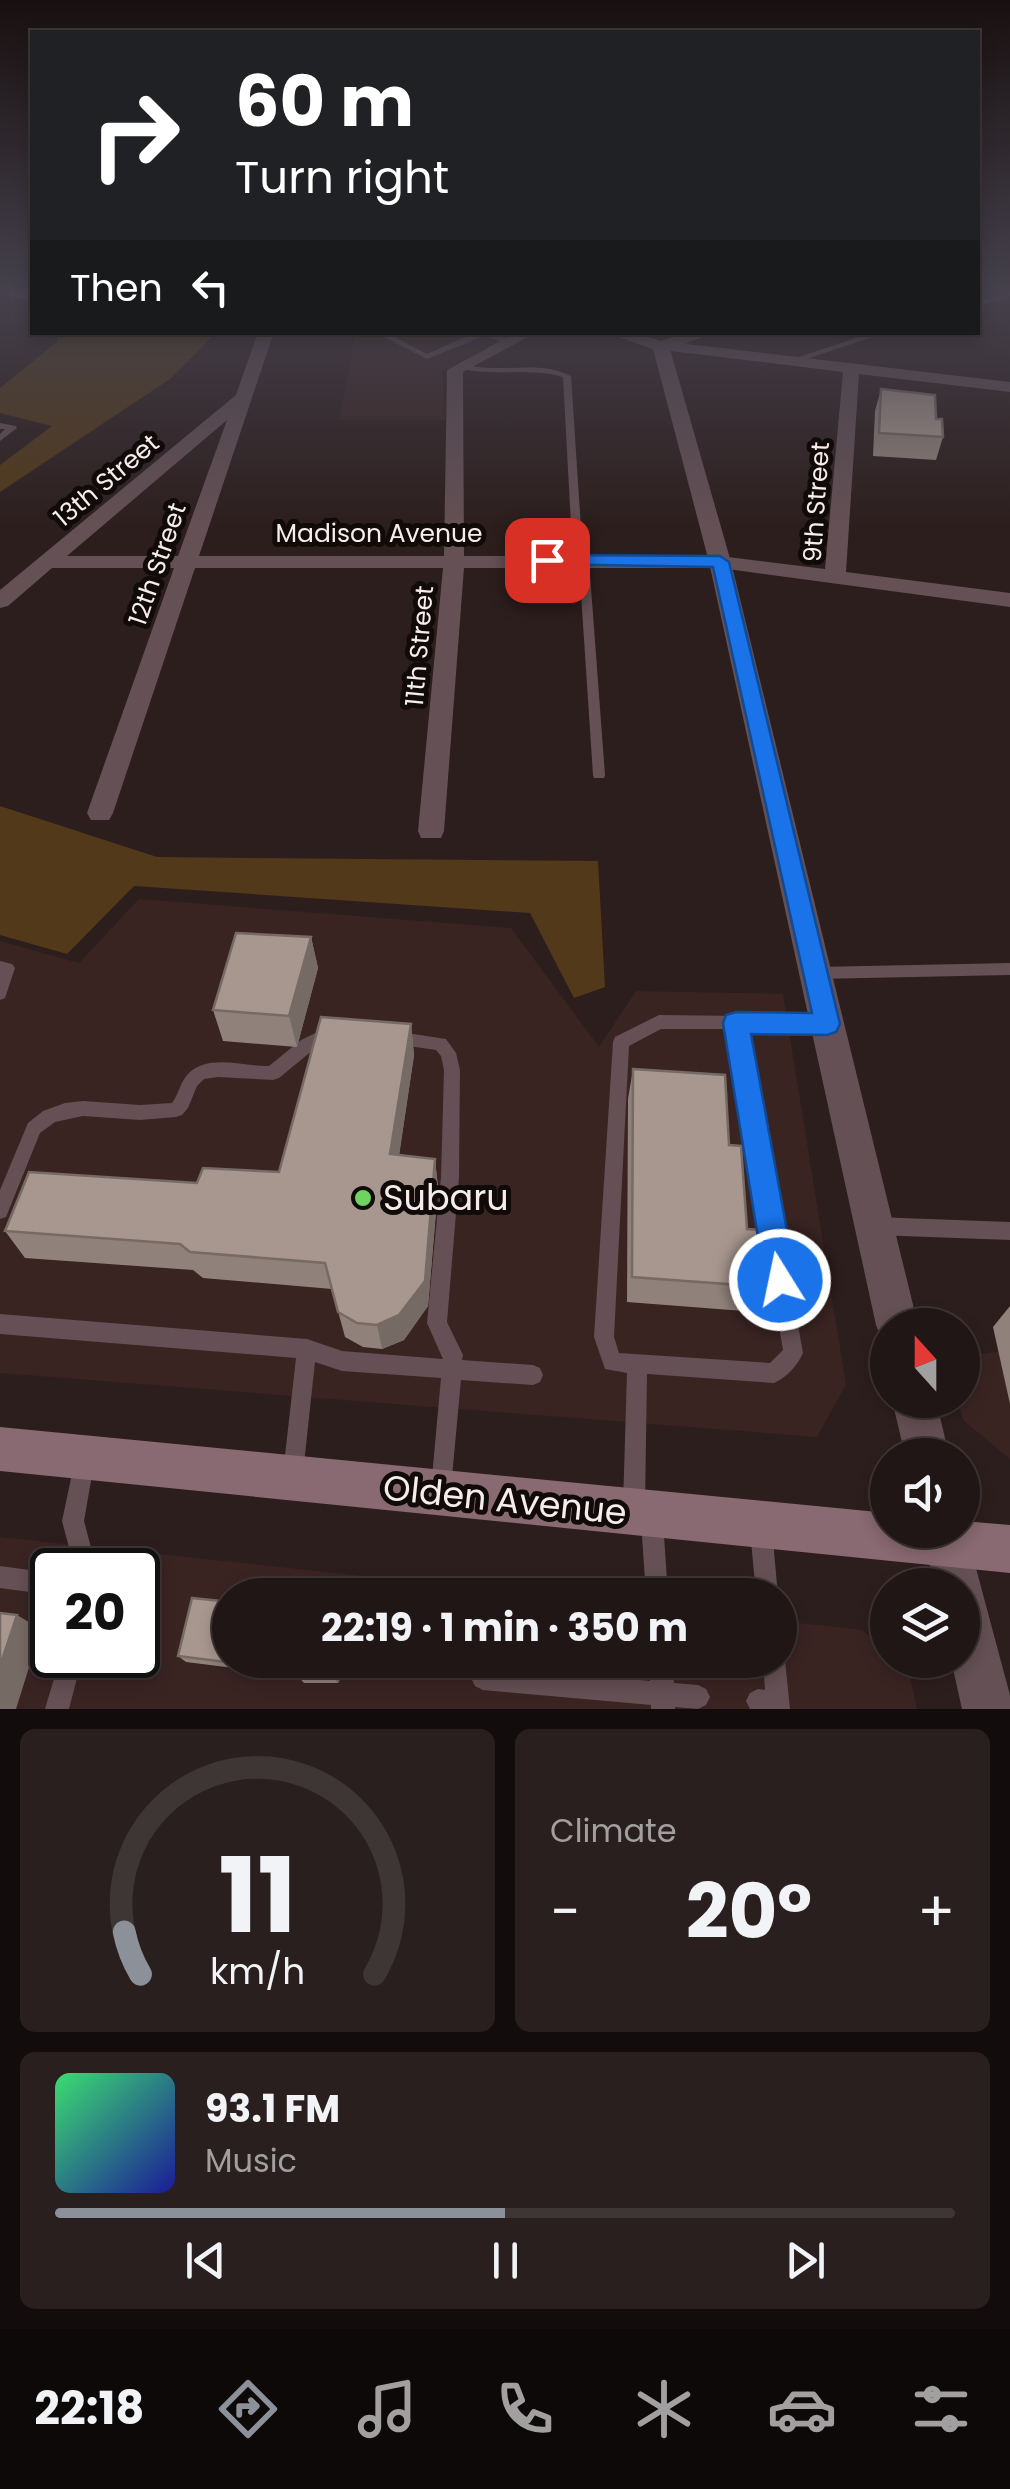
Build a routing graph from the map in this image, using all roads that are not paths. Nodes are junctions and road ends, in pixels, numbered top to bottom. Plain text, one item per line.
1 (254, 369) edge
2 (457, 369) edge
3 (473, 369) edge
4 (667, 369) edge
5 (837, 369) edge
6 (851, 370) junction
7 (1010, 387) edge
8 (244, 397) junction
9 (0, 426) edge
10 (0, 438) edge
11 (454, 560) junction
12 (581, 561) junction
13 (46, 562) junction
14 (187, 562) junction
15 (720, 562) junction
16 (835, 577) junction
17 (1010, 600) edge
18 (0, 601) edge
19 (599, 775) dead end
20 (100, 813) dead end
21 (431, 831) dead end
22 (0, 967) edge
23 (1010, 969) edge
24 (816, 974) junction
25 (0, 994) edge
26 (736, 1023) junction
27 (827, 1024) junction
28 (345, 1035) edge
29 (378, 1037) edge
30 (0, 1211) edge
31 (874, 1226) junction
32 (1010, 1231) edge
33 (893, 1308) edge
34 (0, 1324) edge
35 (307, 1349) junction
36 (636, 1366) junction
37 (451, 1370) junction
38 (533, 1376) dead end
39 (0, 1450) edge
40 (85, 1458) junction
41 (292, 1478) junction
42 (441, 1494) junction
43 (643, 1514) junction
44 (761, 1524) junction
45 (80, 1548) edge
46 (1010, 1549) edge
47 (950, 1553) edge
48 (0, 1577) edge
49 (653, 1578) edge
50 (766, 1578) edge
51 (30, 1581) edge
52 (980, 1676) edge
53 (66, 1678) edge
54 (483, 1678) dead end
55 (773, 1678) edge
56 (698, 1697) dead end
57 (663, 1701) edge
58 (771, 1705) edge
59 (57, 1709) edge
60 (988, 1709) edge

1 - 8 street, 12th Street
2 - 11 street, 11th Street
3 - 12 lane
4 - 15 street
5 - 6 street
6 - 7 street
6 - 16 street, 9th Street
8 - 13 street, 13th Street
8 - 14 street, 12th Street
9 - 10 lane
11 - 12 street, Madison Avenue
11 - 14 street, Madison Avenue
11 - 21 street, 11th Street
12 - 15 street, Madison Avenue
12 - 19 lane
13 - 14 street, Madison Avenue
13 - 18 street, 13th Street
14 - 20 street, 12th Street
15 - 16 street, Madison Avenue
15 - 24 street
16 - 17 street, Madison Avenue
22 - 25 lane
23 - 24 lane
24 - 27 street
26 - 27 lane
26 - 36 lane
26 - 36 lane
27 - 31 street
28 - 30 lane
29 - 37 lane
31 - 32 lane
31 - 33 street
34 - 35 lane
35 - 37 lane
35 - 41 lane
36 - 43 lane
37 - 38 lane
37 - 42 lane
39 - 40 main road, Olden Avenue
40 - 41 main road, Olden Avenue
40 - 45 lane
41 - 42 main road, Olden Avenue
42 - 43 main road, Olden Avenue
43 - 44 main road, Olden Avenue
43 - 49 lane
44 - 47 main road, Olden Avenue
44 - 50 lane
46 - 47 main road, Olden Avenue
48 - 51 lane
52 - 60 street
53 - 59 lane
54 - 57 lane
55 - 58 lane
56 - 57 lane

